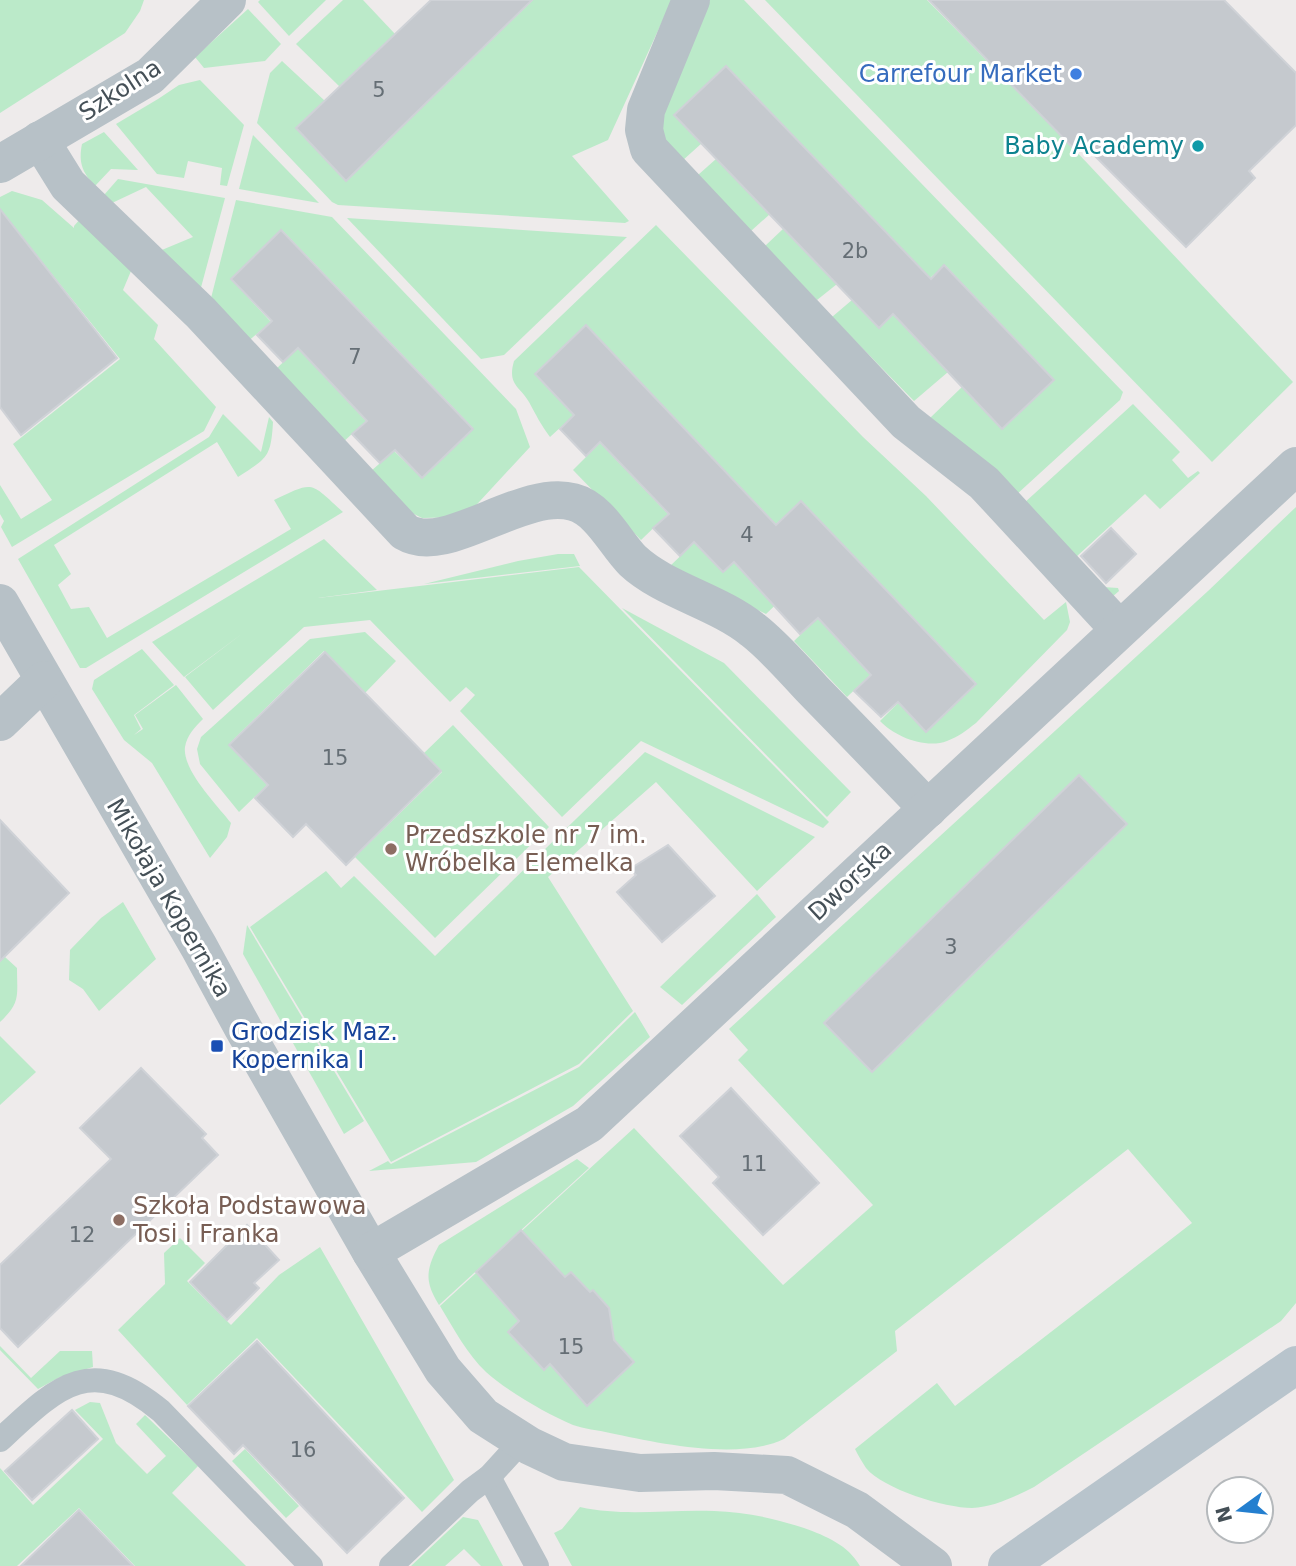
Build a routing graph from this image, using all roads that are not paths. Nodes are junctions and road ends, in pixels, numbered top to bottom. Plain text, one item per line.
1 (228, 0) edge
2 (691, 0) edge
3 (40, 140) junction
4 (0, 164) edge
5 (1296, 466) edge
6 (0, 603) edge
7 (1119, 629) junction
8 (44, 680) junction
9 (0, 722) edge
10 (928, 809) junction
11 (371, 1252) junction
12 (1296, 1365) edge
13 (0, 1440) edge
14 (522, 1441) junction
15 (489, 1477) junction
16 (311, 1566) edge
17 (391, 1566) edge
18 (537, 1566) edge
19 (933, 1566) edge
20 (1007, 1566) edge

1 - 3 street, Szkolna
2 - 7 street
3 - 4 street, Szkolna
3 - 10 street
5 - 7 street, Dworska
6 - 8 street, Mikołaja Kopernika
7 - 10 street, Dworska
8 - 9 street
8 - 11 street, Mikołaja Kopernika
10 - 11 street, Dworska
11 - 14 street, Mikołaja Kopernika
12 - 20 street
13 - 16 lane
14 - 15 lane
14 - 19 street, Mikołaja Kopernika
15 - 17 lane
15 - 18 lane

